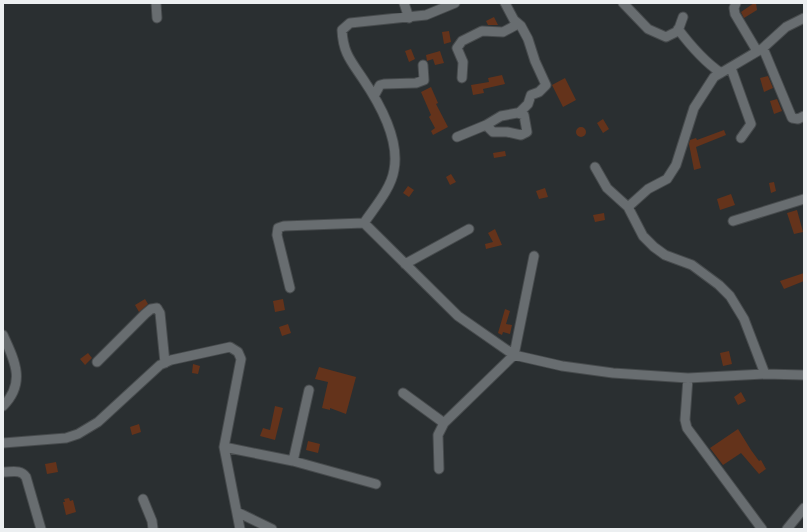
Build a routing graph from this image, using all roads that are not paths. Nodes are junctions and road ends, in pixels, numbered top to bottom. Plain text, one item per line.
1 (156, 3) edge
2 (404, 3) edge
3 (456, 3) edge
4 (505, 3) edge
5 (623, 3) edge
6 (736, 3) edge
7 (683, 17) dead end
8 (157, 18) dead end
9 (409, 18) junction
10 (804, 18) edge
11 (518, 24) junction
12 (678, 29) junction
13 (760, 50) junction
14 (423, 65) dead end
15 (731, 68) junction
16 (721, 73) junction
17 (462, 78) dead end
18 (374, 96) junction
19 (519, 114) junction
20 (804, 116) edge
21 (486, 124) junction
22 (457, 137) dead end
23 (741, 138) dead end
24 (595, 167) dead end
25 (804, 199) edge
26 (628, 207) junction
27 (733, 221) dead end
28 (364, 223) junction
29 (468, 229) dead end
30 (534, 256) dead end
31 (404, 264) junction
32 (290, 288) dead end
33 (3, 336) edge
34 (514, 355) junction
35 (97, 362) dead end
36 (165, 363) junction
37 (765, 374) junction
38 (804, 376) edge
39 (688, 378) junction
40 (309, 390) dead end
41 (403, 393) dead end
42 (3, 406) edge
43 (444, 424) junction
44 (3, 443) edge
45 (224, 447) junction
46 (293, 461) junction
47 (439, 469) dead end
48 (3, 472) edge
49 (376, 484) dead end
50 (144, 499) dead end
51 (804, 508) edge
52 (237, 512) junction
53 (41, 529) edge
54 (153, 529) edge
55 (240, 529) edge
56 (272, 529) edge
57 (762, 529) edge
58 (787, 529) edge

1 - 8 street
2 - 9 street
3 - 9 street
4 - 11 street
5 - 12 street
6 - 13 street
7 - 12 street
9 - 18 street
10 - 13 street
11 - 17 street
11 - 19 street
12 - 16 street
13 - 15 street
13 - 20 street
14 - 18 street
15 - 16 street
15 - 23 street
16 - 26 street
18 - 28 street
19 - 21 street
19 - 21 street
21 - 22 street
24 - 26 street
25 - 27 street
26 - 37 street
28 - 31 street
28 - 32 street
29 - 31 street
30 - 34 street
31 - 34 street
33 - 42 street
34 - 39 street
34 - 43 street
35 - 36 street
36 - 44 street
36 - 45 street
37 - 38 street
37 - 39 street
39 - 57 street
40 - 46 street
41 - 43 street
43 - 47 street
45 - 46 street
45 - 52 street
46 - 49 street
48 - 53 street
50 - 54 street
51 - 58 street
52 - 55 street
52 - 56 street

